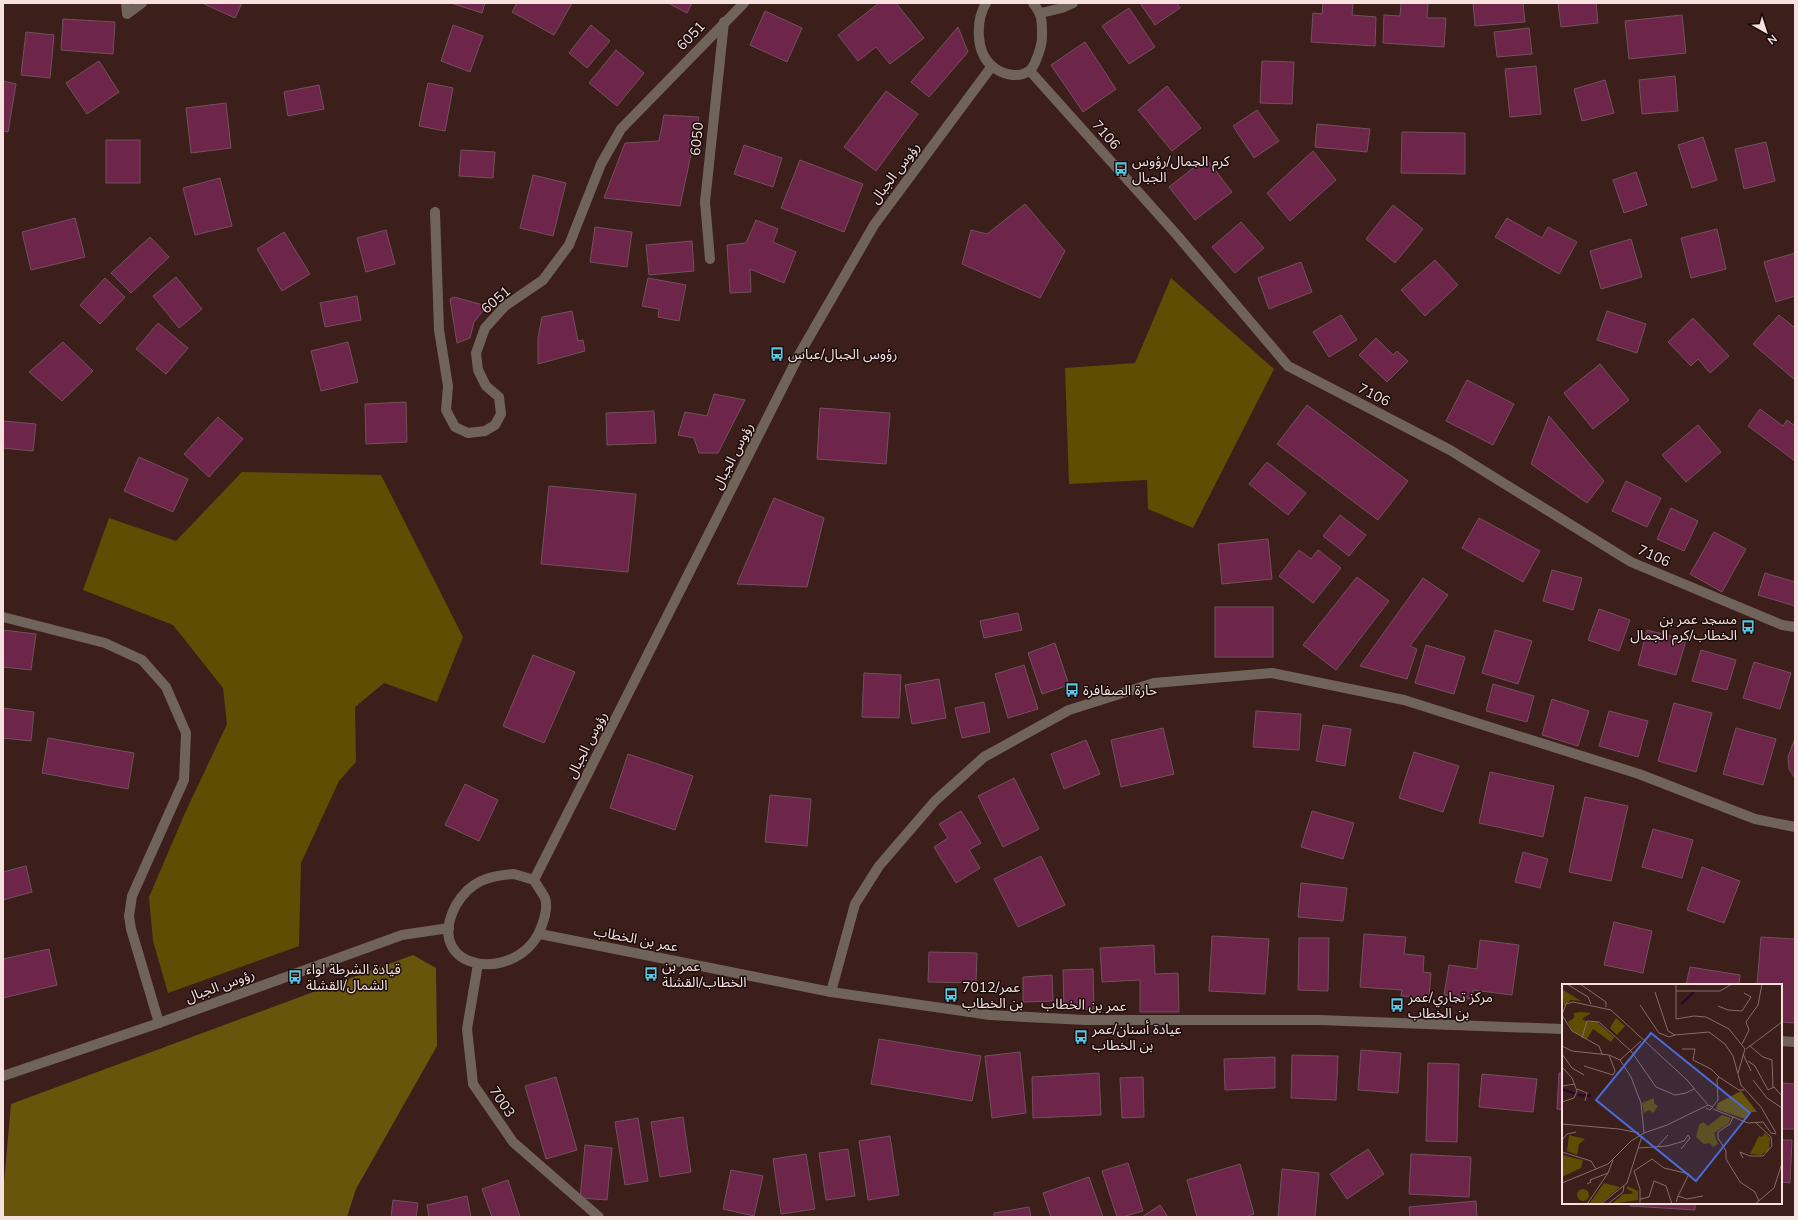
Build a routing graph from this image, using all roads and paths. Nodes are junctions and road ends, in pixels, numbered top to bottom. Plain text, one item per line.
1 (126, 3) edge
2 (142, 3) edge
3 (744, 3) edge
4 (985, 3) edge
5 (1033, 3) edge
6 (1073, 3) edge
7 (1041, 14) junction
8 (724, 22) junction
9 (992, 66) junction
10 (1030, 71) junction
11 (435, 212) dead end
12 (710, 259) dead end
13 (3, 617) edge
14 (1795, 627) edge
15 (1795, 827) edge
16 (534, 880) junction
17 (449, 928) junction
18 (540, 934) junction
19 (478, 964) junction
20 (831, 992) junction
21 (159, 1023) junction
22 (1562, 1029) edge
23 (1782, 1041) edge
24 (1795, 1042) edge
25 (3, 1076) edge
26 (599, 1217) edge

1 - 2 street
3 - 8 street, 6051
4 - 9 street
5 - 7 street
6 - 7 street
7 - 10 street
8 - 11 street, 6051
8 - 12 street, 6050
9 - 10 street
9 - 16 street, رؤوس الجبال
10 - 14 street, 7106
13 - 21 street
15 - 20 street
16 - 17 street
16 - 18 street
17 - 19 street
17 - 21 street, رؤوس الجبال
18 - 19 street
18 - 20 street, عمر بن الخطاب
19 - 26 street, 7003
20 - 22 street, عمر بن الخطاب
21 - 25 street, رؤوس الجبال
23 - 24 street

